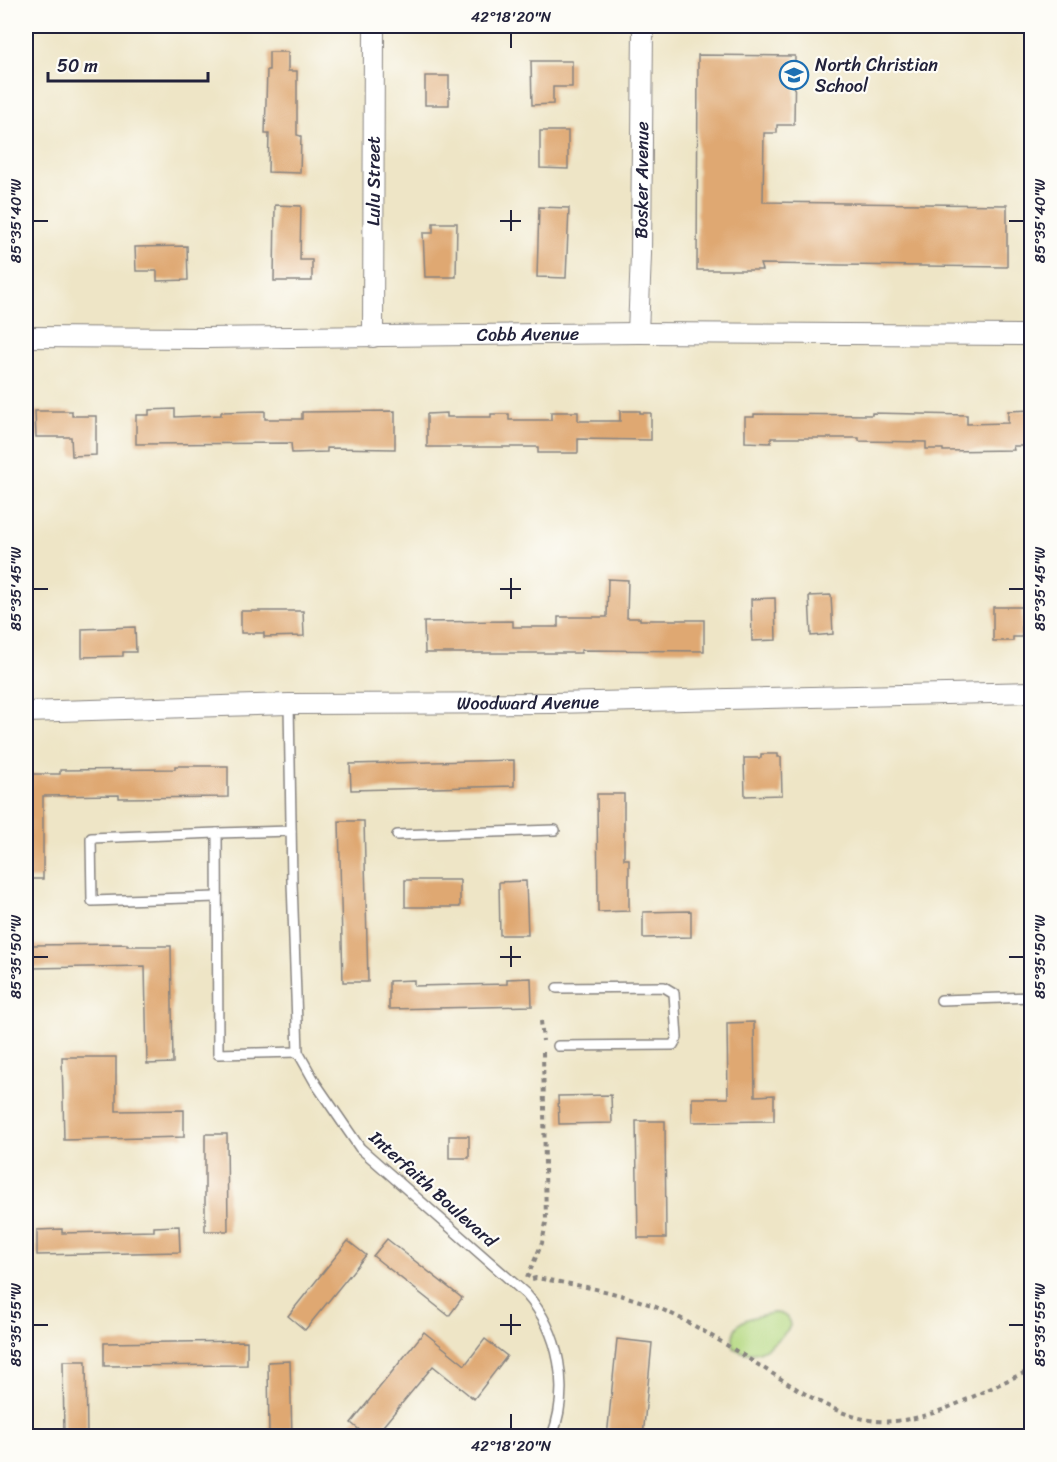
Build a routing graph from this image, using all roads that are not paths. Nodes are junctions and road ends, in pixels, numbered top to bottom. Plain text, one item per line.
1 (374, 26) edge
2 (643, 26) edge
3 (638, 333) junction
4 (1032, 335) edge
5 (26, 337) edge
6 (373, 337) junction
7 (1032, 692) edge
8 (289, 704) junction
9 (26, 712) edge
10 (555, 830) dead end
11 (291, 831) junction
12 (217, 833) junction
13 (397, 835) dead end
14 (217, 897) junction
15 (557, 988) dead end
16 (1032, 997) edge
17 (941, 1000) dead end
18 (558, 1046) dead end
19 (298, 1052) junction
20 (552, 1437) edge

1 - 6 street, Lulu Street
2 - 3 street, Bosker Avenue
3 - 4 street, Cobb Avenue
3 - 6 street, Cobb Avenue
5 - 6 street, Cobb Avenue
7 - 8 street, Woodward Avenue
8 - 9 street, Woodward Avenue
8 - 11 lane, Interfaith Boulevard
10 - 13 lane
11 - 12 lane
11 - 19 lane, Interfaith Boulevard
12 - 14 lane
12 - 14 lane
14 - 19 lane
15 - 18 lane
16 - 17 lane
19 - 20 lane, Interfaith Boulevard

